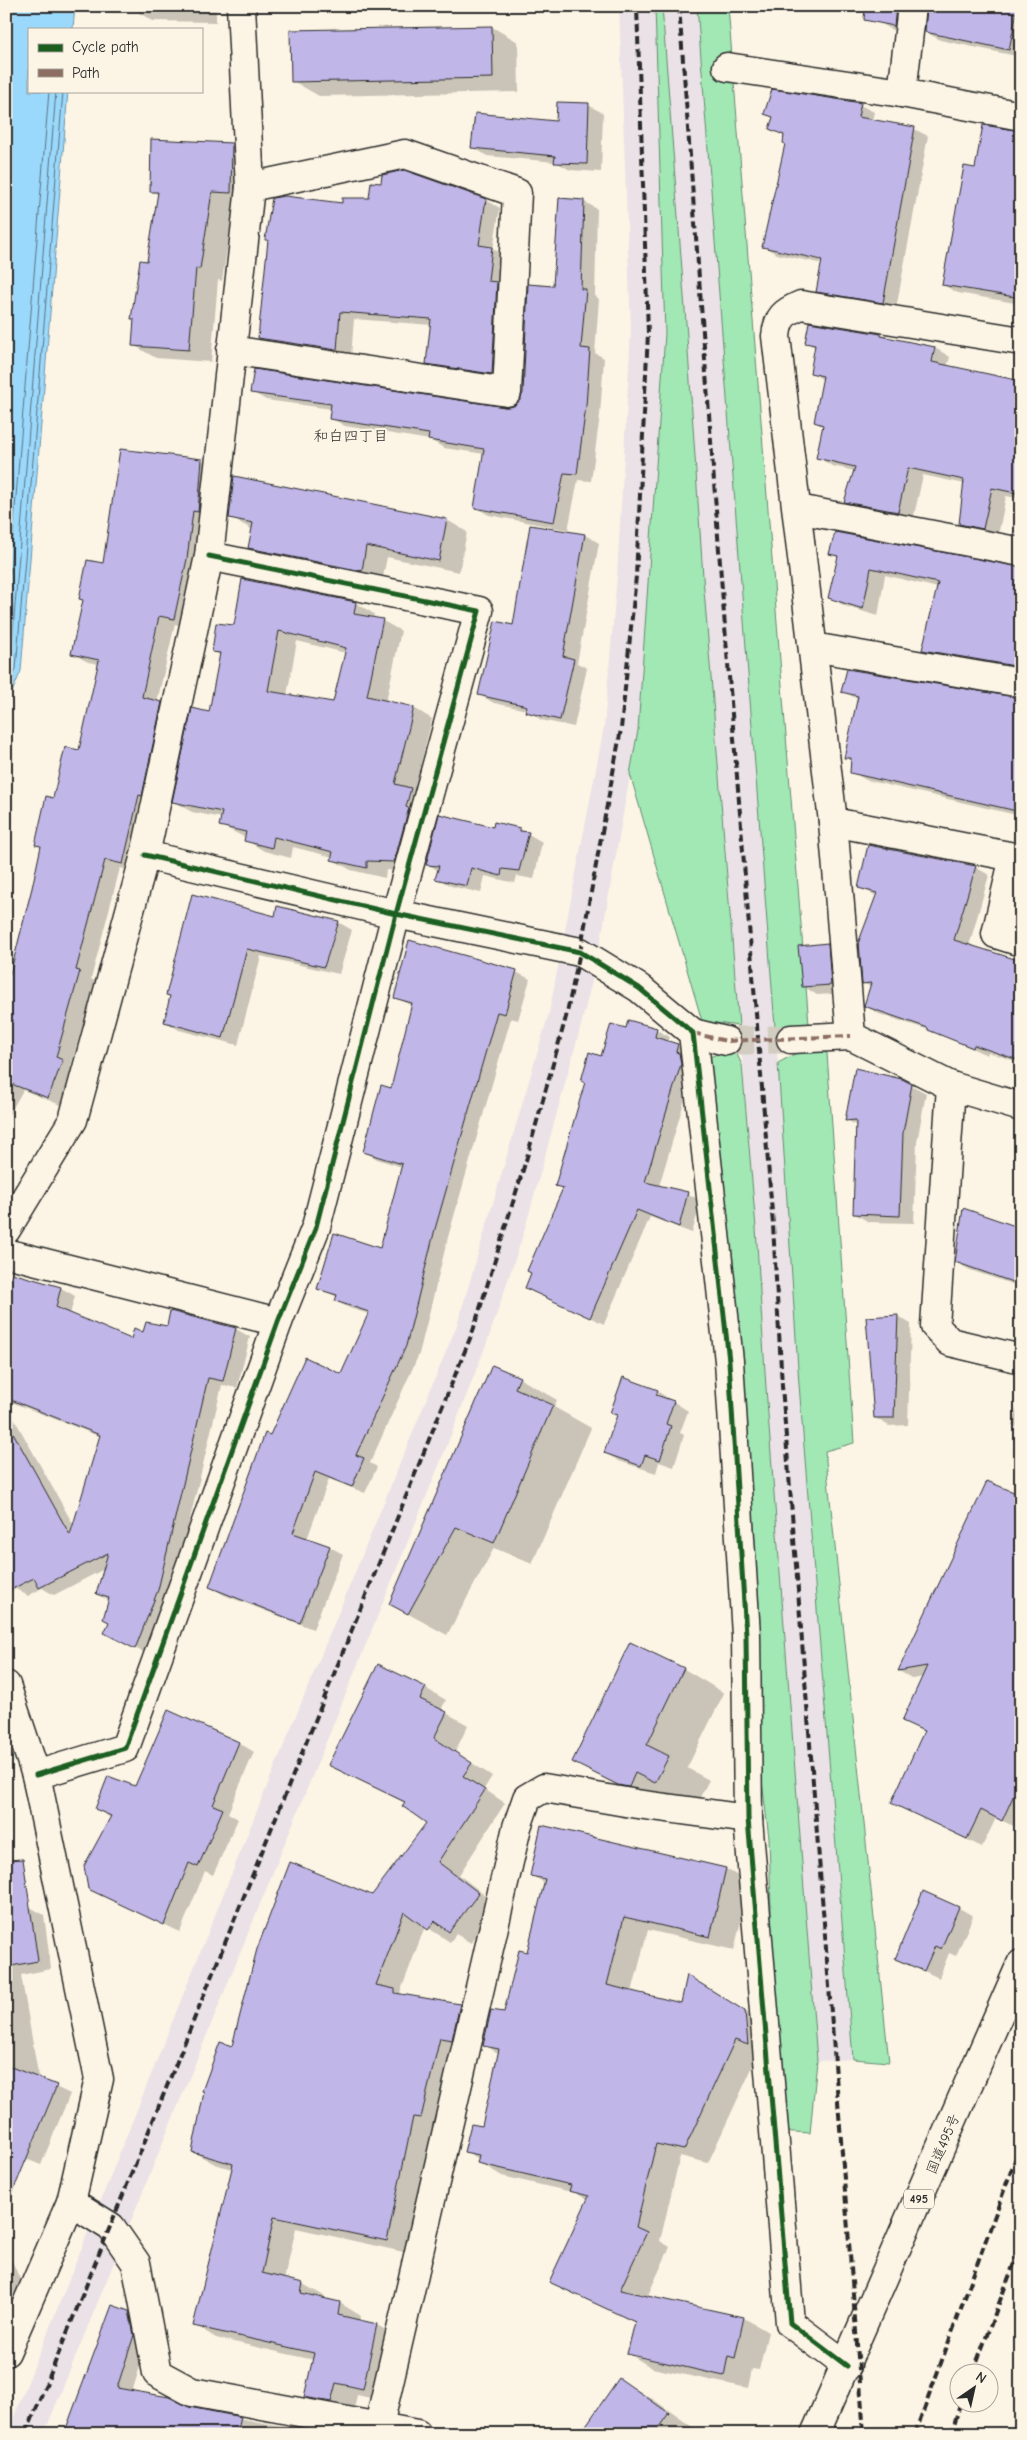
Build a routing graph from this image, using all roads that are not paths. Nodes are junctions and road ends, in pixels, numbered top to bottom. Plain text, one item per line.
1 (241, 6) edge
2 (912, 6) edge
3 (727, 67) dead end
4 (902, 94) junction
5 (1021, 116) edge
6 (250, 187) junction
7 (1021, 341) edge
8 (231, 350) junction
9 (798, 509) junction
10 (1021, 552) edge
11 (209, 556) junction
12 (814, 647) junction
13 (1021, 683) edge
14 (833, 822) junction
15 (145, 855) junction
16 (396, 914) junction
17 (1021, 942) edge
18 (693, 1032) junction
19 (851, 1036) junction
20 (791, 1039) tunnel mouth
21 (726, 1041) tunnel mouth
22 (951, 1086) junction
23 (1021, 1107) edge
24 (6, 1230) edge
25 (6, 1253) edge
26 (278, 1322) junction
27 (1021, 1359) edge
28 (6, 1685) edge
29 (36, 1775) junction
30 (748, 1819) junction
31 (1021, 1964) edge
32 (71, 2202) junction
33 (6, 2352) edge
34 (847, 2366) junction
35 (378, 2430) edge
36 (417, 2434) edge
37 (815, 2434) edge

1 - 6 main road
2 - 4 main road
3 - 4 main road
4 - 5 main road
6 - 8 main road
6 - 8 main road
7 - 9 main road
8 - 11 main road
9 - 10 main road
9 - 12 main road
11 - 15 main road
11 - 16 main road
12 - 13 main road
12 - 14 main road
14 - 17 main road
14 - 19 main road
15 - 16 main road
15 - 24 main road
16 - 18 main road
16 - 26 main road
18 - 21 main road
18 - 30 main road
19 - 20 main road
19 - 22 main road
22 - 23 main road
22 - 27 main road
25 - 26 main road
26 - 29 main road
28 - 29 main road
29 - 32 main road
30 - 34 main road
30 - 35 main road
31 - 34 main road, 国道495号 / 495
32 - 33 main road
32 - 35 main road
34 - 37 main road, 国道495号 / 495
35 - 36 main road

